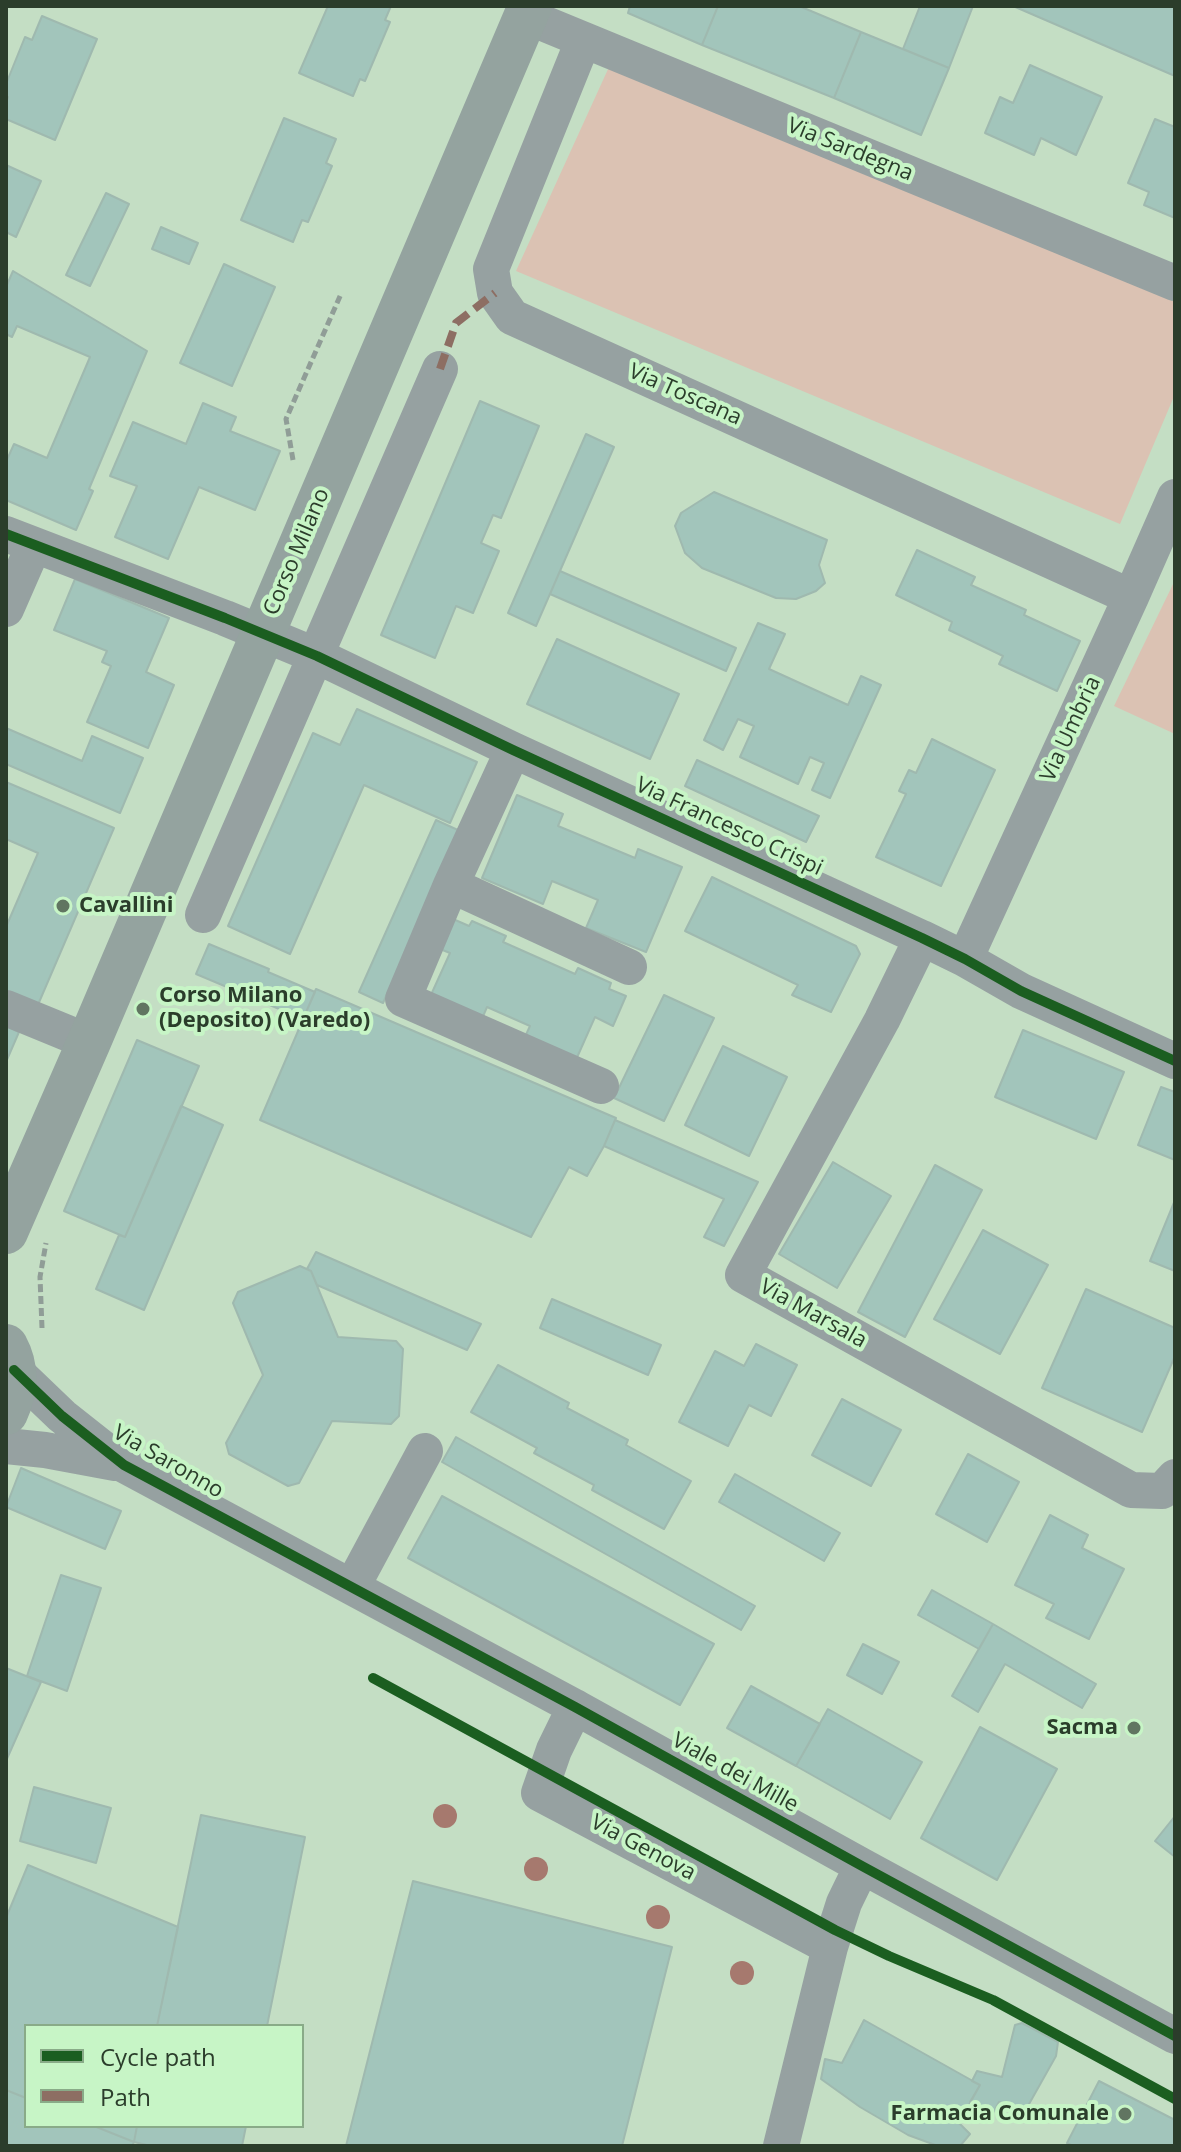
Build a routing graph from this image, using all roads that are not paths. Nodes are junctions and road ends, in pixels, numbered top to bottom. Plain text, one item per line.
1 (528, 11) edge
2 (583, 41) junction
3 (1175, 283) edge
4 (440, 369) dead end
5 (1175, 497) edge
6 (20, 539) edge
7 (1131, 597) junction
8 (6, 609) edge
9 (263, 634) junction
10 (317, 656) junction
11 (513, 750) junction
12 (451, 885) junction
13 (203, 915) dead end
14 (922, 938) junction
15 (965, 959) junction
16 (629, 967) dead end
17 (16, 1012) edge
18 (89, 1042) junction
19 (1175, 1061) edge
20 (601, 1086) dead end
21 (6, 1234) edge
22 (10, 1358) edge
23 (6, 1413) edge
24 (6, 1446) edge
25 (425, 1451) dead end
26 (124, 1465) junction
27 (1175, 1477) edge
28 (275, 1545) joint
29 (352, 1587) junction
30 (575, 1707) junction
31 (862, 1866) junction
32 (830, 1947) junction
33 (1175, 2036) edge
34 (781, 2146) edge

1 - 2 street, Via Sardegna
1 - 9 main road, Corso Milano
2 - 3 street, Via Sardegna
2 - 7 street, Via Toscana
4 - 10 street
5 - 7 street, Via Umbria
6 - 8 street
6 - 9 street, Via Francesco Crispi
7 - 15 street, Via Umbria
9 - 10 street, Via Francesco Crispi
9 - 18 main road, Corso Milano
10 - 11 street, Via Francesco Crispi
10 - 13 street
11 - 12 street
11 - 14 street, Via Francesco Crispi
12 - 16 street
12 - 20 street
14 - 15 street, Via Francesco Crispi
14 - 27 street, Via Marsala
15 - 19 street, Via Francesco Crispi
17 - 18 street
18 - 21 main road, Corso Milano
22 - 23 main road
22 - 26 street, Via Saronno
24 - 26 street, Via Saronno
25 - 29 street
26 - 28 street, Via Saronno
28 - 29 street, Viale dei Mille
29 - 30 street, Viale dei Mille
30 - 31 street, Viale dei Mille
30 - 32 street, Via Genova
31 - 32 street
31 - 33 street, Viale dei Mille
32 - 34 street

